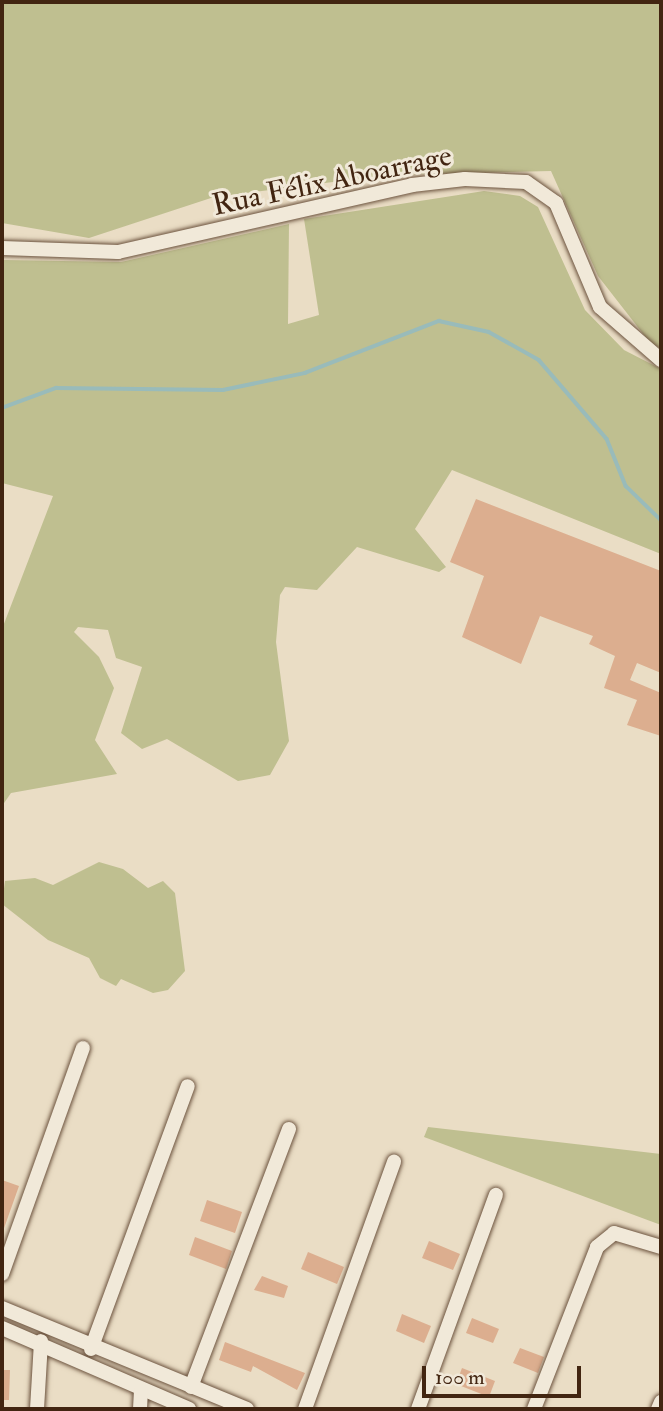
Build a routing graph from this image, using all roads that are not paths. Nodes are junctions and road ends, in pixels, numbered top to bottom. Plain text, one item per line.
1 (2, 248) edge
2 (661, 360) edge
3 (83, 1048) dead end
4 (188, 1086) dead end
5 (289, 1129) dead end
6 (394, 1162) dead end
7 (496, 1195) dead end
8 (661, 1247) edge
9 (2, 1274) edge
10 (2, 1308) edge
11 (2, 1328) edge
12 (43, 1328) junction
13 (40, 1348) junction
14 (91, 1349) junction
15 (191, 1387) junction
16 (141, 1391) junction
17 (661, 1402) edge
18 (37, 1409) edge
19 (140, 1409) edge
20 (189, 1409) edge
21 (247, 1409) edge
22 (305, 1409) edge
23 (418, 1409) edge
24 (534, 1409) edge
25 (658, 1409) edge

1 - 2 street, Rua Félix Aboarrage
3 - 9 street
4 - 14 street
5 - 15 street
6 - 22 street
7 - 23 street
8 - 24 street
10 - 12 street
11 - 13 street
12 - 13 street
12 - 14 street
13 - 16 street
13 - 18 street
14 - 15 street
15 - 21 street
16 - 19 street
16 - 20 street
17 - 25 street

